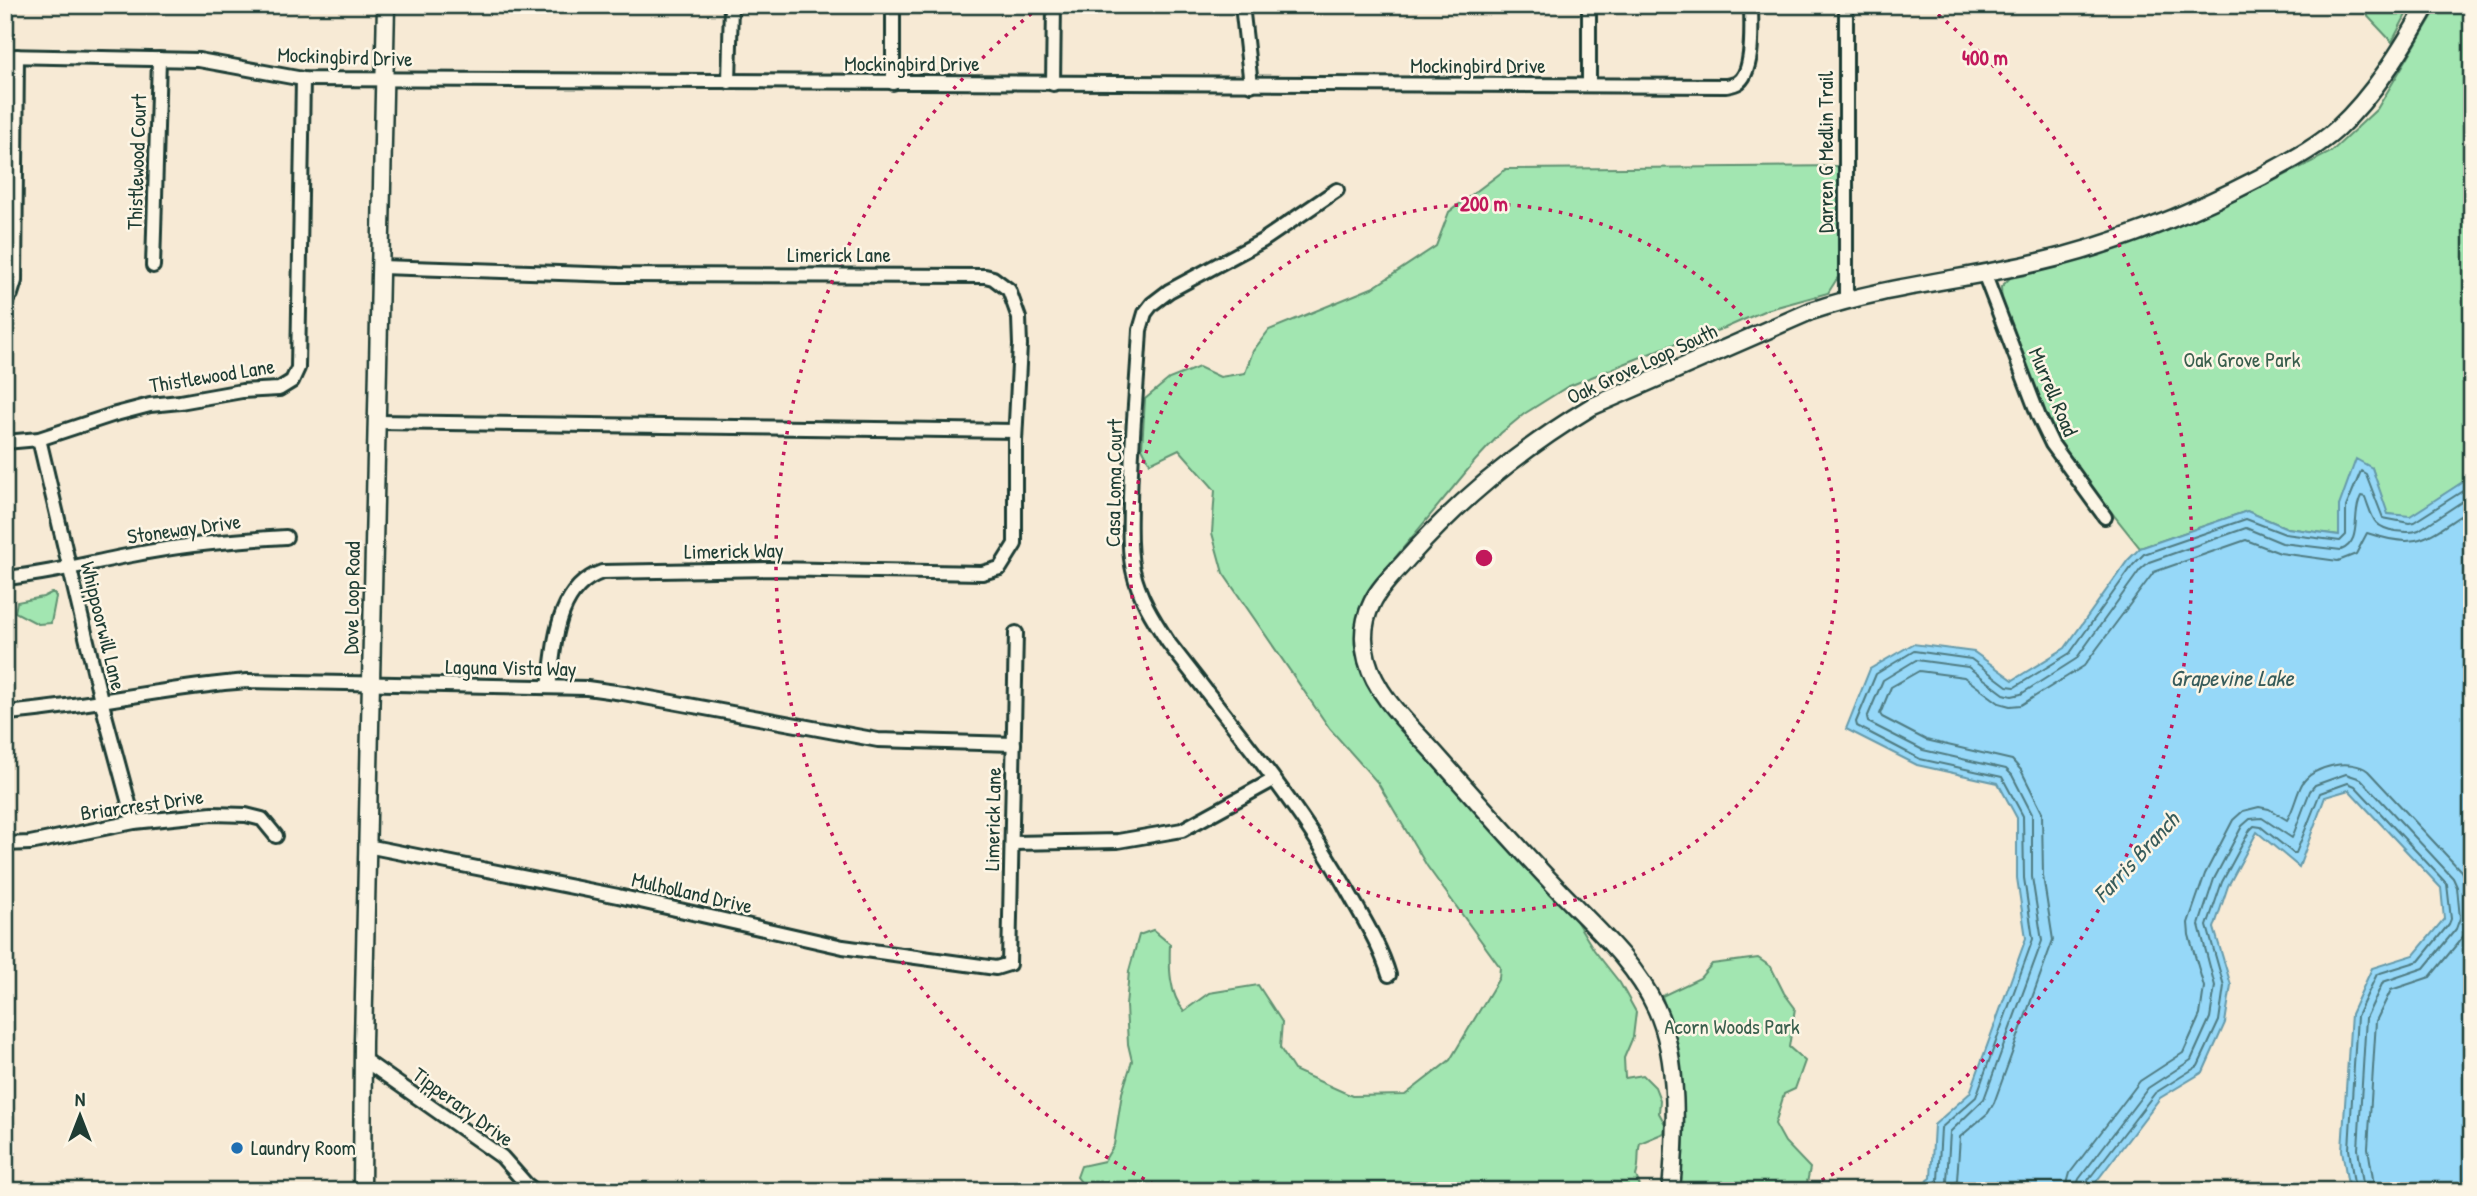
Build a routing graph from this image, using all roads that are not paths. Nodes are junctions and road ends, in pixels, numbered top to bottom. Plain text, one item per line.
1 (386, 5) edge
2 (731, 5) edge
3 (893, 5) edge
4 (1054, 5) edge
5 (1242, 5) edge
6 (1589, 5) edge
7 (1751, 5) edge
8 (1846, 5) edge
9 (2427, 5) edge
10 (11, 56) edge
11 (159, 59) junction
12 (303, 79) junction
13 (384, 79) junction
14 (729, 82) junction
15 (893, 83) junction
16 (1053, 84) junction
17 (1251, 85) junction
18 (1589, 85) junction
19 (1337, 190) dead end
20 (153, 266) dead end
21 (380, 267) junction
22 (1984, 273) junction
23 (1846, 300) junction
24 (5, 301) edge
25 (377, 422) junction
26 (1015, 431) junction
27 (39, 439) junction
28 (5, 442) edge
29 (2105, 516) dead end
30 (286, 537) dead end
31 (1000, 568) joint
32 (69, 569) junction
33 (5, 578) edge
34 (1016, 633) dead end
35 (371, 684) junction
36 (550, 687) junction
37 (101, 699) junction
38 (5, 713) edge
39 (1014, 744) junction
40 (1273, 780) junction
41 (134, 821) junction
42 (276, 836) dead end
43 (1013, 842) junction
44 (5, 844) edge
45 (367, 846) junction
46 (1009, 964) joint
47 (1389, 975) dead end
48 (363, 1059) junction
49 (362, 1191) edge
50 (535, 1191) edge
51 (1671, 1191) edge

1 - 13 street, Dove Loop Road
2 - 14 street
3 - 15 street
4 - 16 street
5 - 17 street
6 - 18 street
7 - 18 street, Mockingbird Drive
8 - 23 street, Darren G Medlin Trail
9 - 22 street, Oak Grove Loop South
10 - 11 street, Mockingbird Drive
10 - 24 street
11 - 12 street, Mockingbird Drive
11 - 20 street, Thistlewood Court
12 - 13 street, Mockingbird Drive
12 - 27 street, Thistlewood Lane
13 - 14 street, Mockingbird Drive
13 - 21 street, Dove Loop Road
14 - 15 street, Mockingbird Drive
15 - 16 street, Mockingbird Drive
16 - 17 street, Mockingbird Drive
17 - 18 street, Mockingbird Drive
19 - 40 street, Casa Loma Court
21 - 25 street, Dove Loop Road
21 - 26 street, Limerick Lane
22 - 23 street, Oak Grove Loop South
22 - 29 street, Murrell Road
23 - 51 street, Oak Grove Loop South
25 - 26 street
25 - 35 street, Dove Loop Road
26 - 31 street, Limerick Lane
27 - 28 street, Thistlewood Lane
27 - 32 street, Whippoorwill Lane
30 - 32 street, Stoneway Drive
31 - 36 street, Limerick Way
32 - 33 street, Stoneway Drive
32 - 37 street, Whippoorwill Lane
34 - 39 street, Limerick Lane
35 - 36 street, Laguna Vista Way
35 - 37 street, Laguna Vista Way
35 - 45 street, Dove Loop Road
36 - 39 street, Laguna Vista Way
37 - 38 street, Laguna Vista Way
37 - 41 street, Whippoorwill Lane
39 - 43 street, Limerick Lane
40 - 43 street
40 - 47 street, Casa Loma Court
41 - 42 street, Briarcrest Drive
41 - 44 street, Briarcrest Drive
43 - 46 street, Limerick Lane
45 - 46 street, Mulholland Drive
45 - 48 street, Dove Loop Road
48 - 49 street, Dove Loop Road
48 - 50 street, Tipperary Drive

